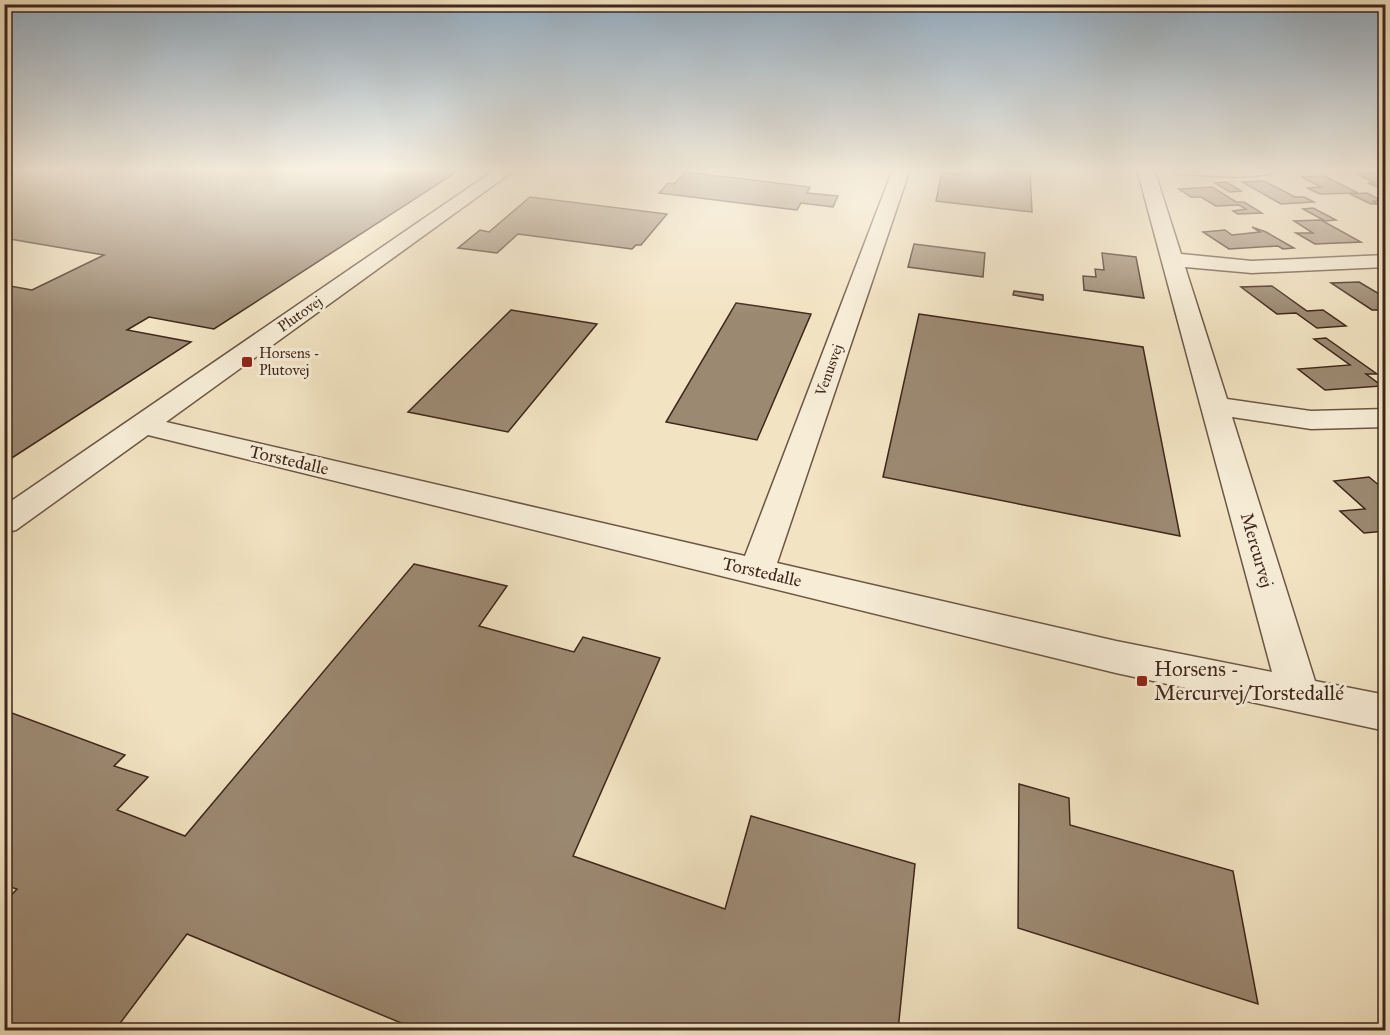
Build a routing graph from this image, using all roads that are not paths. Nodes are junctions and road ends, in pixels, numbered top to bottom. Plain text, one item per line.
1 (438, 217) edge
2 (885, 217) edge
3 (1160, 217) edge
4 (1173, 260) junction
5 (1386, 261) edge
6 (1215, 406) junction
7 (1386, 418) edge
8 (141, 425) junction
9 (4, 522) edge
10 (757, 571) junction
11 (1299, 695) junction
12 (1386, 713) edge

1 - 8 street, Plutovej
2 - 10 street, Venusvej
3 - 4 street, Mercurvej
4 - 5 street
4 - 6 street, Mercurvej
6 - 7 street
6 - 11 street, Mercurvej
8 - 9 street, Plutovej
8 - 10 street, Torstedalle
10 - 11 street, Torstedalle
11 - 12 street, Torstedalle

